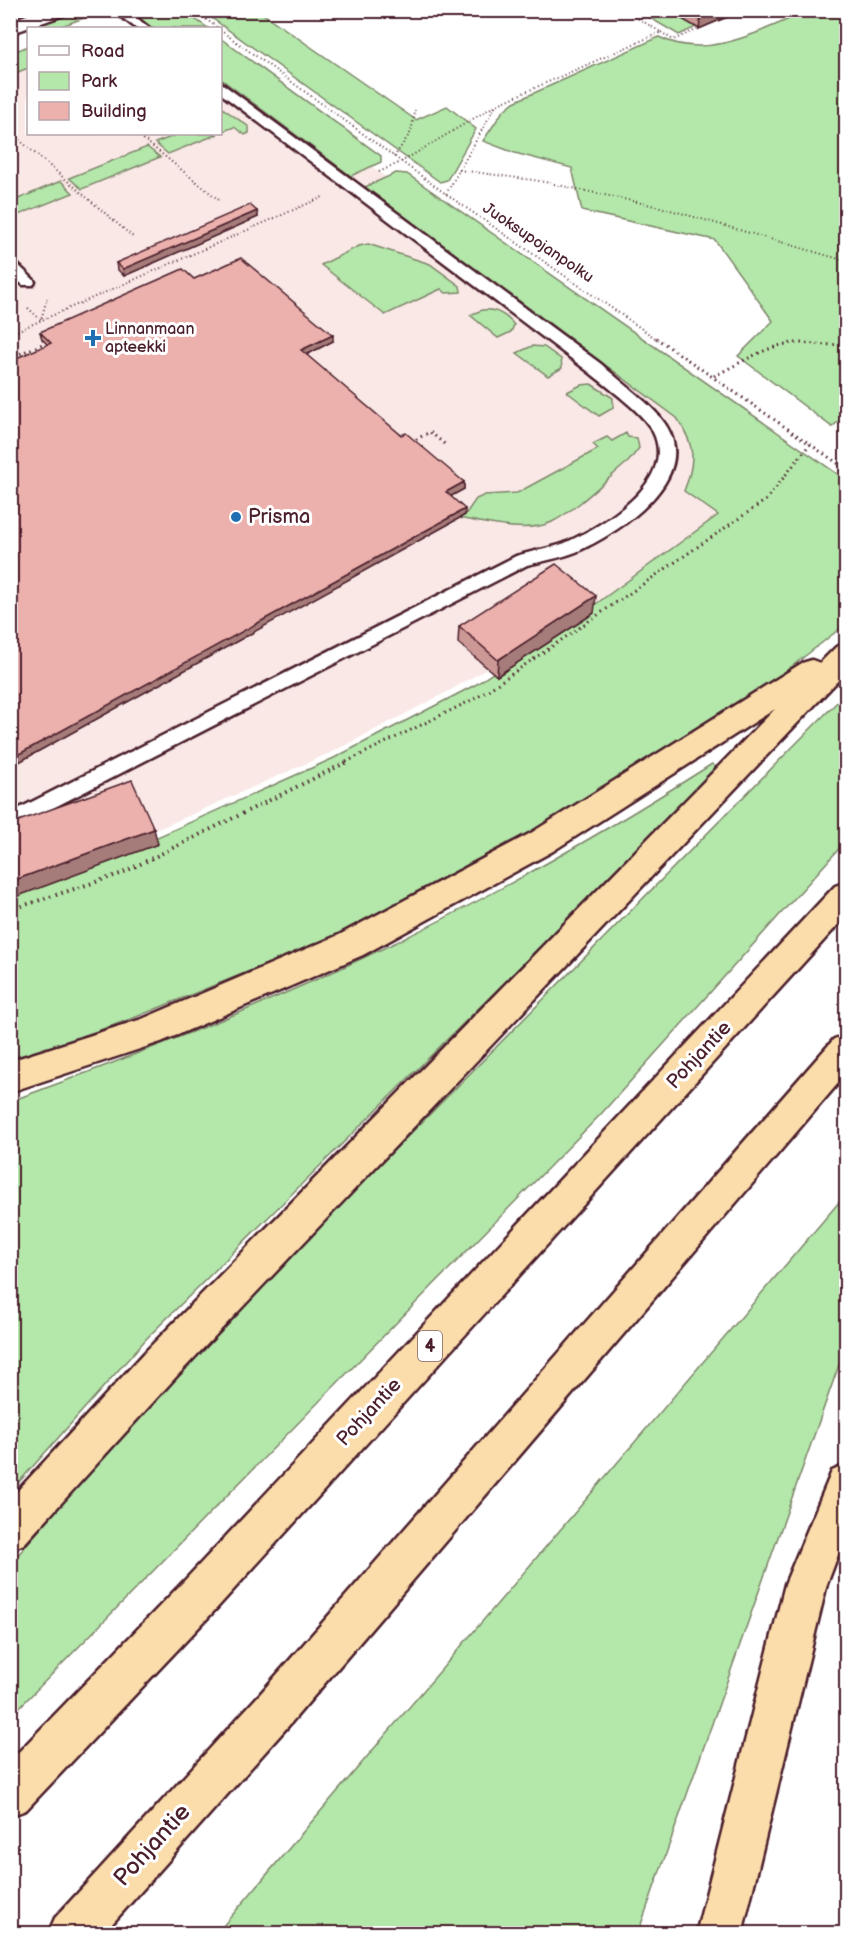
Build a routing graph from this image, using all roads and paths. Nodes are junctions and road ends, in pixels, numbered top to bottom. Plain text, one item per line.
1 (60, 10) edge
2 (118, 10) edge
3 (194, 10) edge
4 (623, 10) edge
5 (142, 27) edge
6 (216, 27) edge
7 (10, 28) edge
8 (698, 29) dead end
9 (222, 31) edge
10 (661, 32) junction
11 (222, 88) edge
12 (496, 105) junction
13 (415, 110) dead end
14 (10, 132) edge
15 (138, 135) edge
16 (394, 157) junction
17 (401, 162) junction
18 (459, 170) junction
19 (352, 185) junction
20 (446, 194) junction
21 (219, 200) dead end
22 (133, 237) dead end
23 (846, 261) edge
24 (10, 265) edge
25 (28, 282) dead end
26 (10, 334) edge
27 (846, 342) edge
28 (45, 343) edge
29 (10, 358) edge
30 (714, 377) junction
31 (409, 442) edge
32 (810, 444) junction
33 (447, 446) dead end
34 (846, 469) edge
35 (846, 652) edge
36 (10, 822) edge
37 (846, 895) edge
38 (10, 910) edge
39 (846, 1050) edge
40 (10, 1077) edge
41 (846, 1485) edge
42 (10, 1530) edge
43 (10, 1794) edge
44 (71, 1934) edge
45 (719, 1934) edge

1 - 7 street
2 - 5 lane
3 - 6 path, Juoksupojanpolku
4 - 10 path
8 - 10 path
9 - 16 path, Juoksupojanpolku
10 - 12 path
11 - 19 lane
12 - 17 path
12 - 18 path
13 - 16 path
14 - 22 path
15 - 21 path
16 - 17 path, Juoksupojanpolku
17 - 19 path
17 - 20 path, Juoksupojanpolku
18 - 20 path
18 - 23 path
19 - 26 path
19 - 36 lane
20 - 30 path, Juoksupojanpolku
24 - 25 lane
27 - 30 path
28 - 29 path
30 - 32 path, Juoksupojanpolku
31 - 33 path
32 - 34 path, Juoksupojanpolku
32 - 38 path
35 - 40 highway
35 - 42 highway
37 - 43 highway, Pohjantie / 4
39 - 44 highway, Pohjantie
41 - 45 highway

